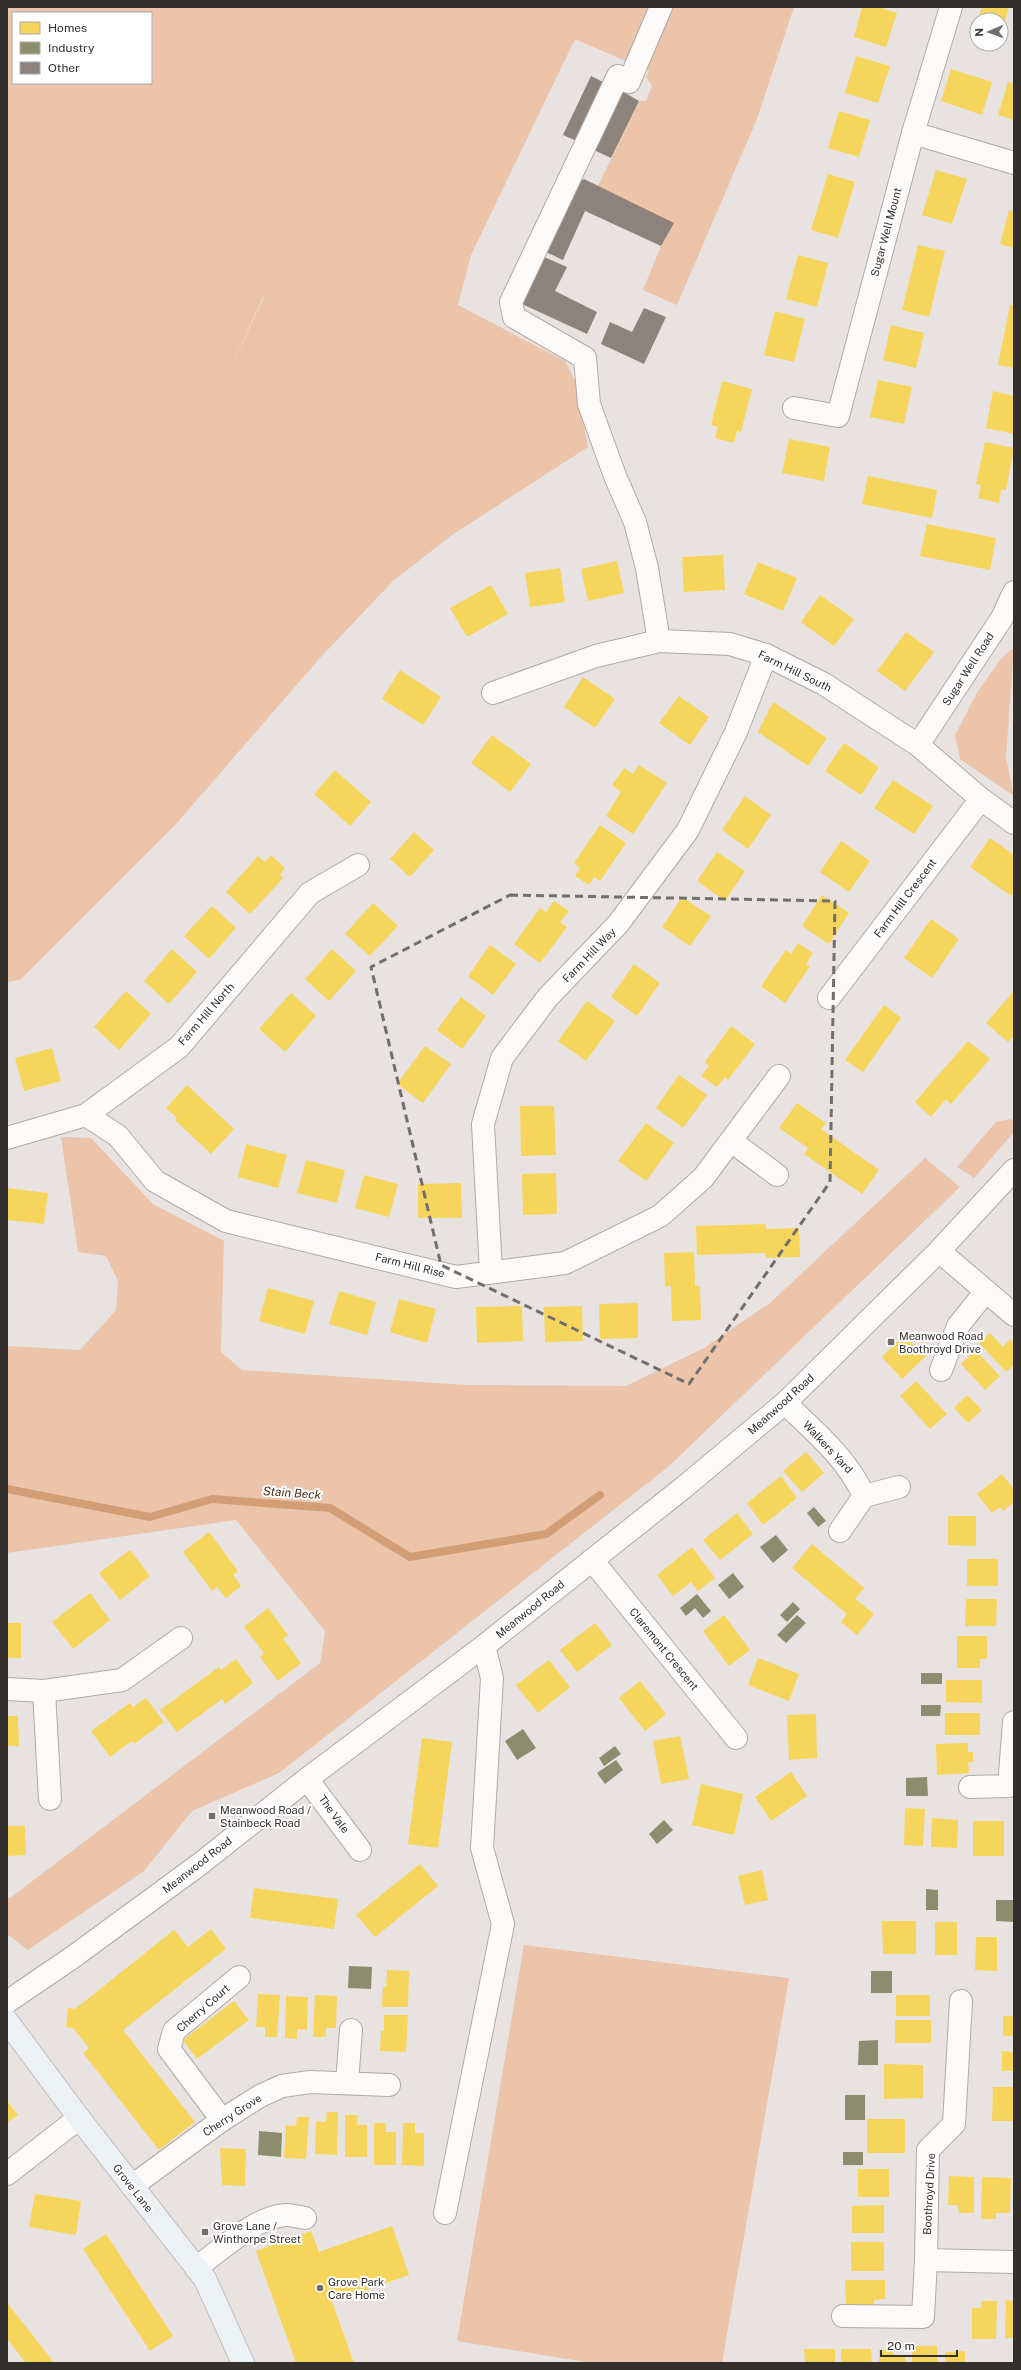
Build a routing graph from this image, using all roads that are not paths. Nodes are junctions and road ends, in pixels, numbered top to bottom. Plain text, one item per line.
1 (661, 7) edge
2 (951, 7) edge
3 (913, 133) junction
4 (1014, 163) edge
5 (794, 408) dead end
6 (1014, 592) edge
7 (659, 641) junction
8 (766, 655) junction
9 (493, 693) dead end
10 (918, 745) junction
11 (981, 799) junction
12 (1014, 822) edge
13 (358, 865) dead end
14 (829, 998) dead end
15 (779, 1076) dead end
16 (86, 1115) junction
17 (7, 1138) edge
18 (731, 1141) junction
19 (1014, 1170) edge
20 (777, 1175) dead end
21 (939, 1251) junction
22 (491, 1272) junction
23 (986, 1291) junction
24 (1014, 1315) edge
25 (941, 1370) dead end
26 (785, 1403) junction
27 (899, 1487) dead end
28 (864, 1496) junction
29 (840, 1531) dead end
30 (592, 1560) junction
31 (181, 1638) dead end
32 (484, 1646) junction
33 (7, 1689) edge
34 (44, 1691) junction
35 (1014, 1722) edge
36 (736, 1738) dead end
37 (307, 1778) junction
38 (970, 1787) dead end
39 (50, 1799) dead end
40 (360, 1850) dead end
41 (239, 1977) dead end
42 (961, 2001) dead end
43 (7, 2002) edge
44 (7, 2022) edge
45 (351, 2030) dead end
46 (347, 2083) junction
47 (389, 2085) dead end
48 (79, 2118) junction
49 (222, 2120) junction
50 (7, 2174) edge
51 (132, 2186) junction
52 (445, 2213) dead end
53 (305, 2218) dead end
54 (926, 2260) junction
55 (1014, 2262) edge
56 (196, 2268) junction
57 (843, 2316) dead end
58 (243, 2363) edge

1 - 7 street
2 - 3 street, Sugar Well Mount
3 - 4 street
3 - 5 street, Sugar Well Mount
6 - 10 street, Sugar Well Road
7 - 8 street, Farm Hill South
7 - 9 street, Farm Hill South
8 - 10 street, Farm Hill South
8 - 22 street, Farm Hill Way
10 - 11 street, Farm Hill South
11 - 12 street, Farm Hill South
11 - 14 street, Farm Hill Crescent
13 - 16 street, Farm Hill North
15 - 18 street, Farm Hill Rise
16 - 17 street, Farm Hill North
16 - 22 street, Farm Hill Rise
18 - 20 street
18 - 22 street, Farm Hill Rise
19 - 21 street, Meanwood Road
21 - 23 street
21 - 26 street, Meanwood Road
23 - 24 street
23 - 25 street
26 - 28 street, Walkers Yard
26 - 30 street, Meanwood Road
27 - 28 street
28 - 29 street
30 - 32 street, Meanwood Road
30 - 36 street, Claremont Crescent
31 - 34 street
32 - 37 street, Meanwood Road
32 - 52 street
33 - 34 street
34 - 39 street
35 - 38 street
37 - 40 street, The Vale
37 - 43 street, Meanwood Road
41 - 49 street, Cherry Court
42 - 54 street, Boothroyd Drive
44 - 48 main road, Grove Lane
45 - 46 street
46 - 47 street, Cherry Grove
46 - 49 street, Cherry Grove
48 - 50 street
48 - 51 main road, Grove Lane
49 - 51 street, Cherry Grove
51 - 56 main road, Grove Lane
53 - 56 street
54 - 55 street
54 - 57 street, Boothroyd Drive
56 - 58 main road, Grove Lane

